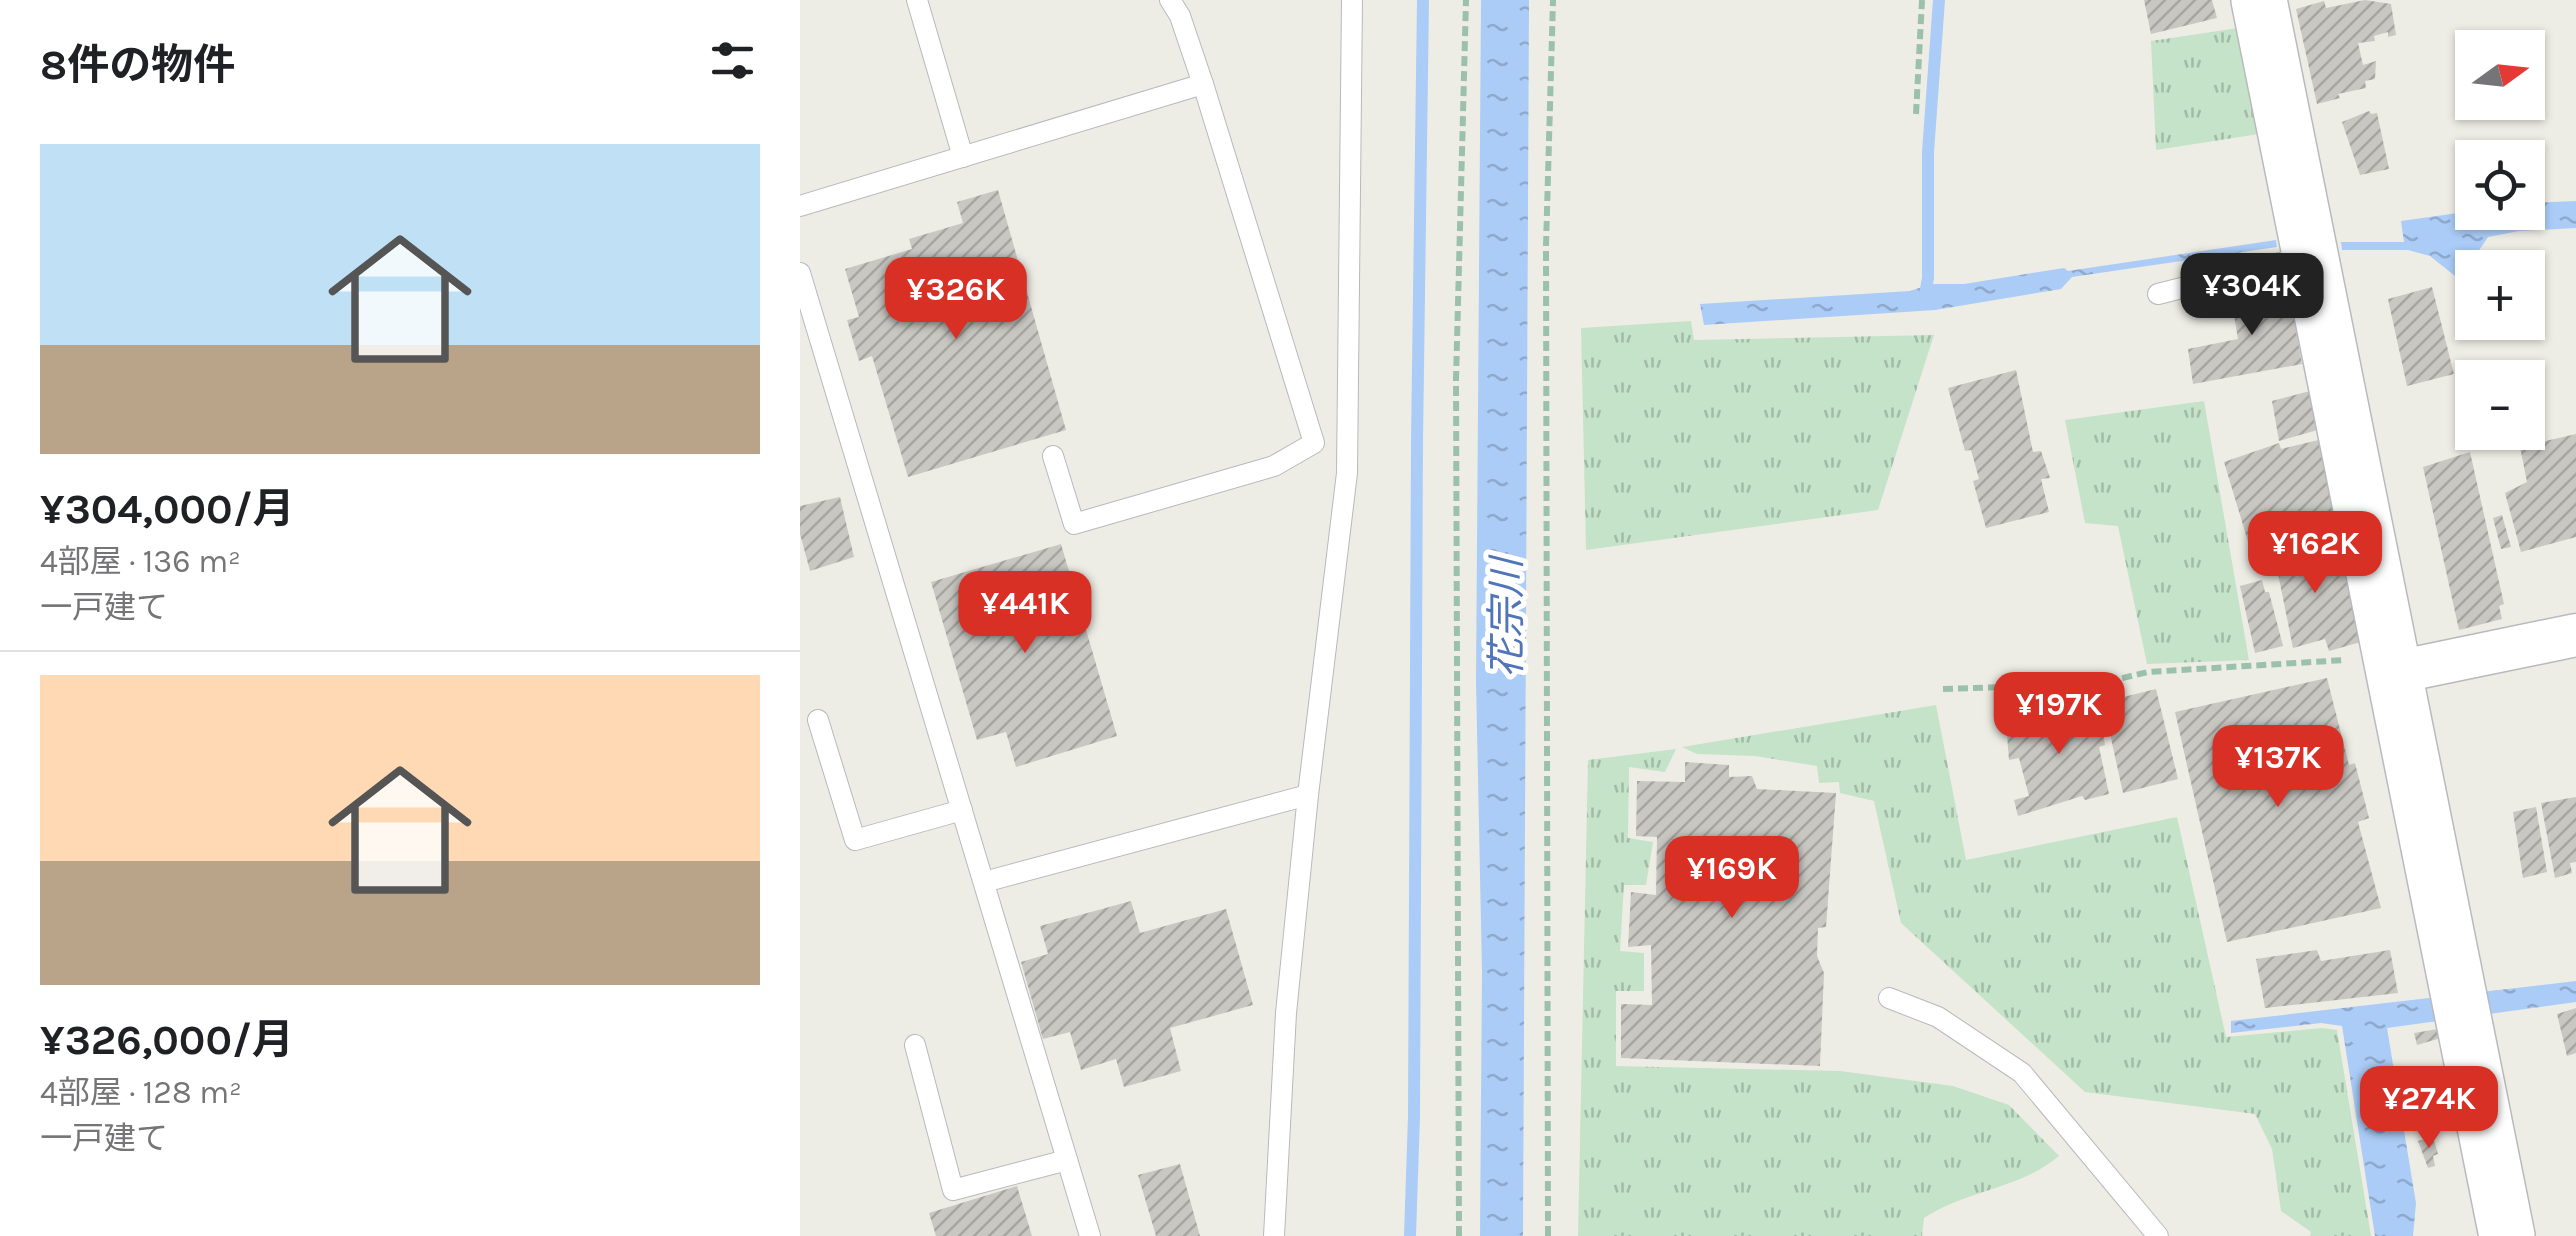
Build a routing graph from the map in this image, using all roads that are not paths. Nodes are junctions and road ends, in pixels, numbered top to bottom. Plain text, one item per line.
1 (918, 0) edge
2 (1170, 0) edge
3 (1352, 0) edge
4 (2259, 0) edge
5 (1202, 84) junction
6 (963, 157) junction
7 (800, 206) edge
8 (2310, 255) junction
9 (800, 273) edge
10 (2158, 294) dead end
11 (805, 306) edge
12 (1054, 456) dead end
13 (2576, 635) edge
14 (2391, 665) junction
15 (818, 720) dead end
16 (1308, 795) junction
17 (962, 810) junction
18 (984, 882) junction
19 (1889, 998) dead end
20 (916, 1044) dead end
21 (1067, 1160) junction
22 (1090, 1236) edge
23 (1274, 1236) edge
24 (2158, 1236) edge
25 (2507, 1236) edge

1 - 6 lane
2 - 5 lane
3 - 16 lane
4 - 8 street
5 - 6 lane
5 - 12 lane
6 - 7 lane
8 - 10 lane
8 - 14 street
9 - 11 lane
11 - 17 lane
13 - 14 street
14 - 25 street
15 - 17 lane
16 - 18 lane
16 - 23 lane
17 - 18 lane
18 - 21 lane
19 - 24 lane
20 - 21 lane
21 - 22 lane

